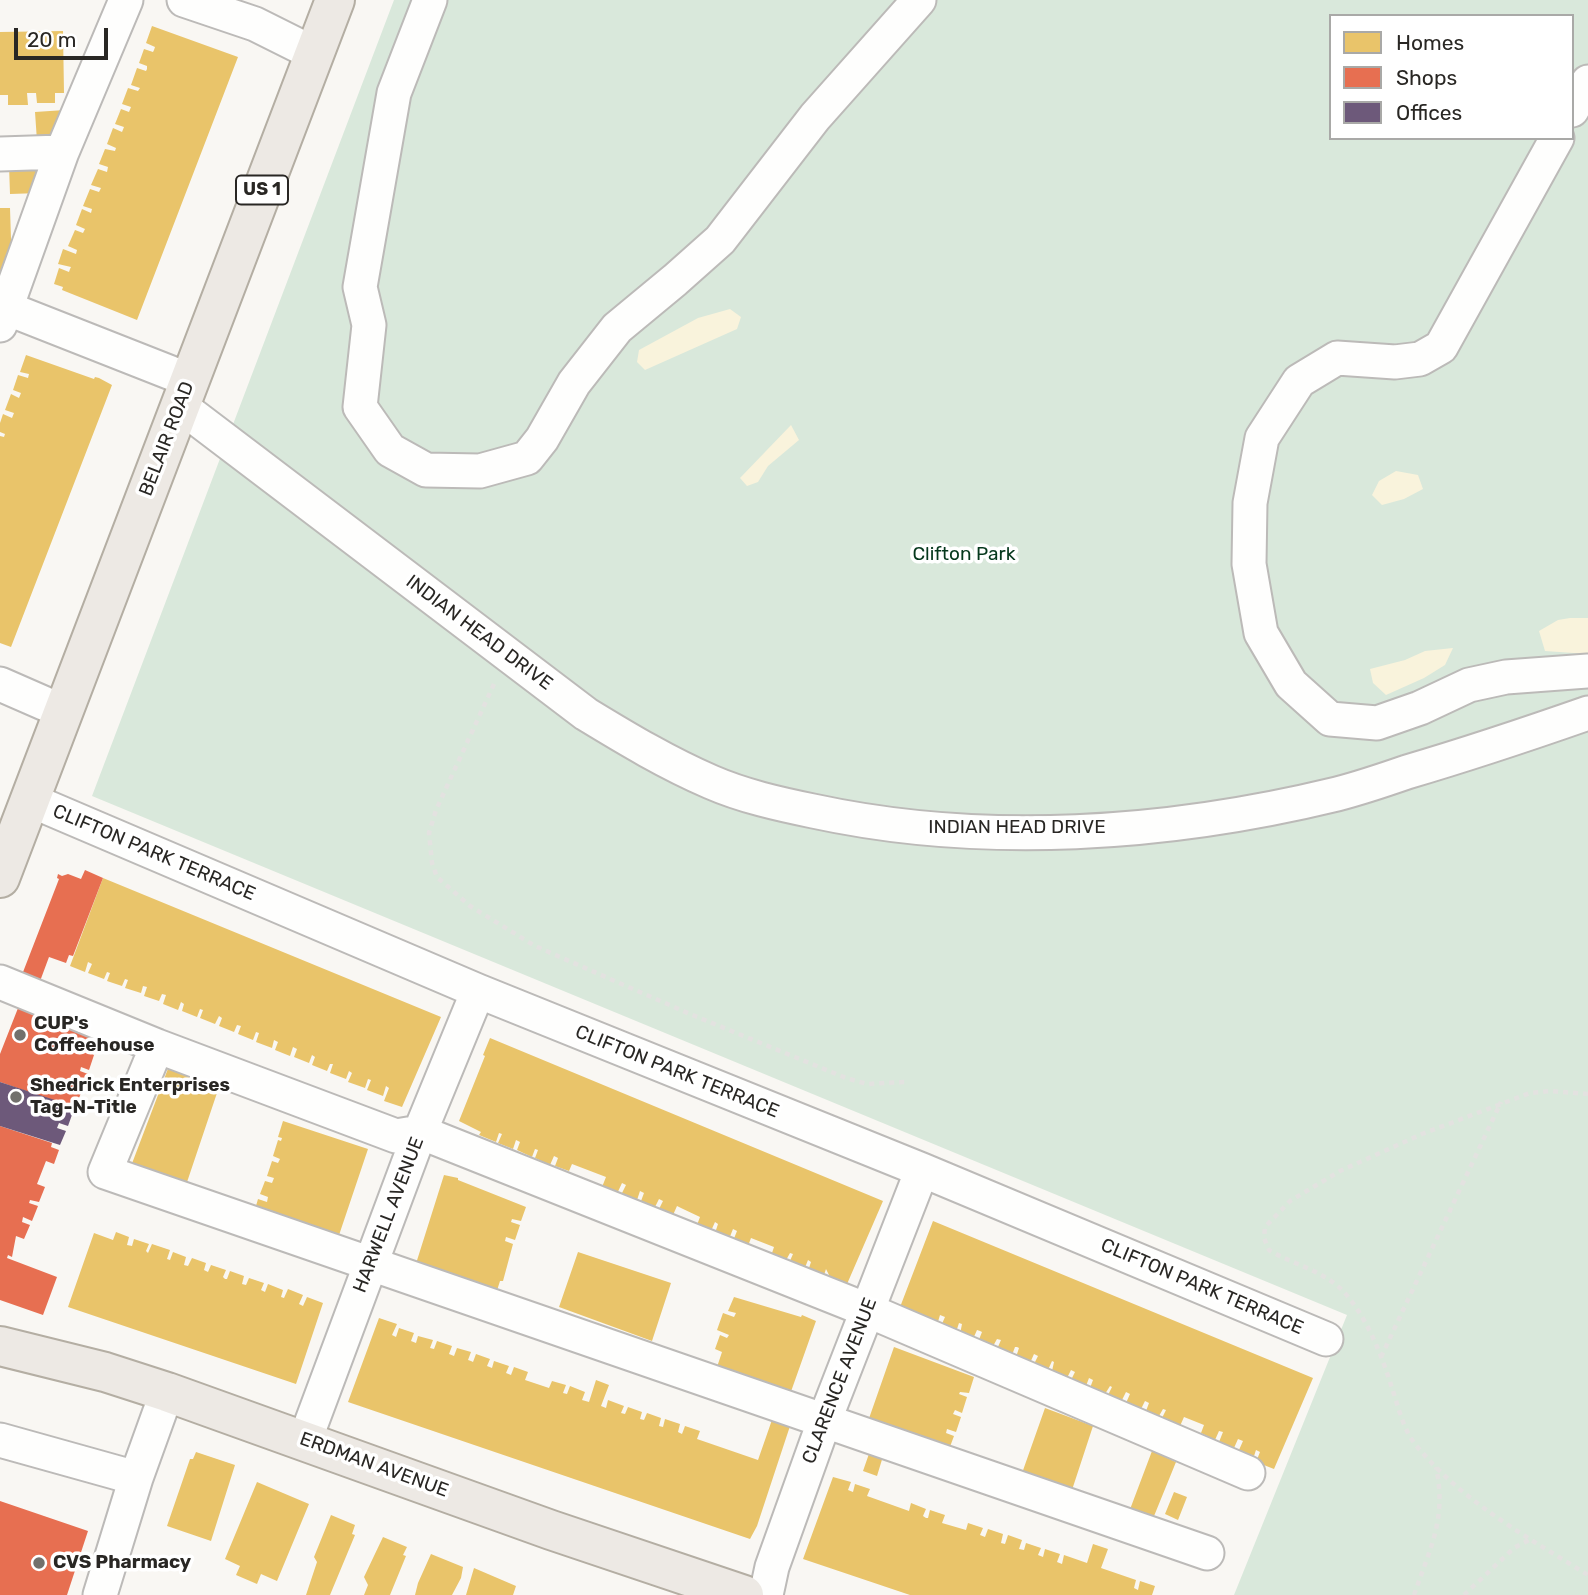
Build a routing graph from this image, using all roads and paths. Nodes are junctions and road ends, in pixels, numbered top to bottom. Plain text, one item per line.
1 (126, 0) edge
2 (184, 0) edge
3 (335, 0) edge
4 (430, 0) edge
5 (919, 0) edge
6 (315, 54) junction
7 (1588, 82) edge
8 (1574, 106) edge
9 (1556, 140) edge
10 (62, 152) junction
11 (0, 154) edge
12 (2, 313) edge
13 (184, 393) junction
14 (508, 654) junction
15 (1588, 671) edge
16 (0, 684) edge
17 (64, 712) junction
18 (1588, 713) edge
19 (30, 800) junction
20 (0, 878) edge
21 (0, 982) edge
22 (478, 991) junction
23 (157, 1046) junction
24 (905, 1082) dead end
25 (1588, 1094) edge
26 (1501, 1102) junction
27 (420, 1132) junction
28 (922, 1170) junction
29 (370, 1265) junction
30 (867, 1310) junction
31 (1326, 1339) dead end
32 (0, 1346) edge
33 (1381, 1358) junction
34 (167, 1392) junction
35 (825, 1419) junction
36 (0, 1440) edge
37 (305, 1440) junction
38 (1436, 1467) junction
39 (1248, 1473) dead end
40 (136, 1478) junction
41 (1531, 1539) junction
42 (1207, 1553) dead end
43 (1588, 1575) edge
44 (100, 1595) edge
45 (744, 1595) edge
46 (766, 1595) edge
47 (1414, 1595) edge
48 (1464, 1595) edge

1 - 10 street
2 - 6 street
3 - 6 main road, BELAIR ROAD / US 1
4 - 5 street
6 - 13 main road, BELAIR ROAD / US 1
7 - 8 street
9 - 15 street
10 - 11 street
10 - 12 street
12 - 13 street, INDIAN HEAD DRIVE
13 - 14 street, INDIAN HEAD DRIVE
13 - 17 main road, BELAIR ROAD / US 1
14 - 18 street, INDIAN HEAD DRIVE
14 - 24 path
16 - 17 street
17 - 19 main road, BELAIR ROAD / US 1
19 - 20 main road, BELAIR ROAD / US 1
19 - 22 street, CLIFTON PARK TERRACE
21 - 23 street
22 - 27 street, HARWELL AVENUE
22 - 28 street, CLIFTON PARK TERRACE
23 - 27 street
23 - 29 street
25 - 26 path
26 - 33 path
26 - 33 path
27 - 29 street, HARWELL AVENUE
27 - 30 street
28 - 30 street, CLARENCE AVENUE
28 - 31 street, CLIFTON PARK TERRACE
29 - 35 street
29 - 37 street, HARWELL AVENUE
30 - 35 street, CLARENCE AVENUE
30 - 39 street
32 - 34 main road, ERDMAN AVENUE
33 - 38 path
34 - 37 main road, ERDMAN AVENUE
34 - 40 street
35 - 42 street
35 - 46 street, CLARENCE AVENUE
36 - 40 street
37 - 45 main road, ERDMAN AVENUE
38 - 41 path
38 - 47 path
40 - 44 street
41 - 43 path
41 - 48 path

